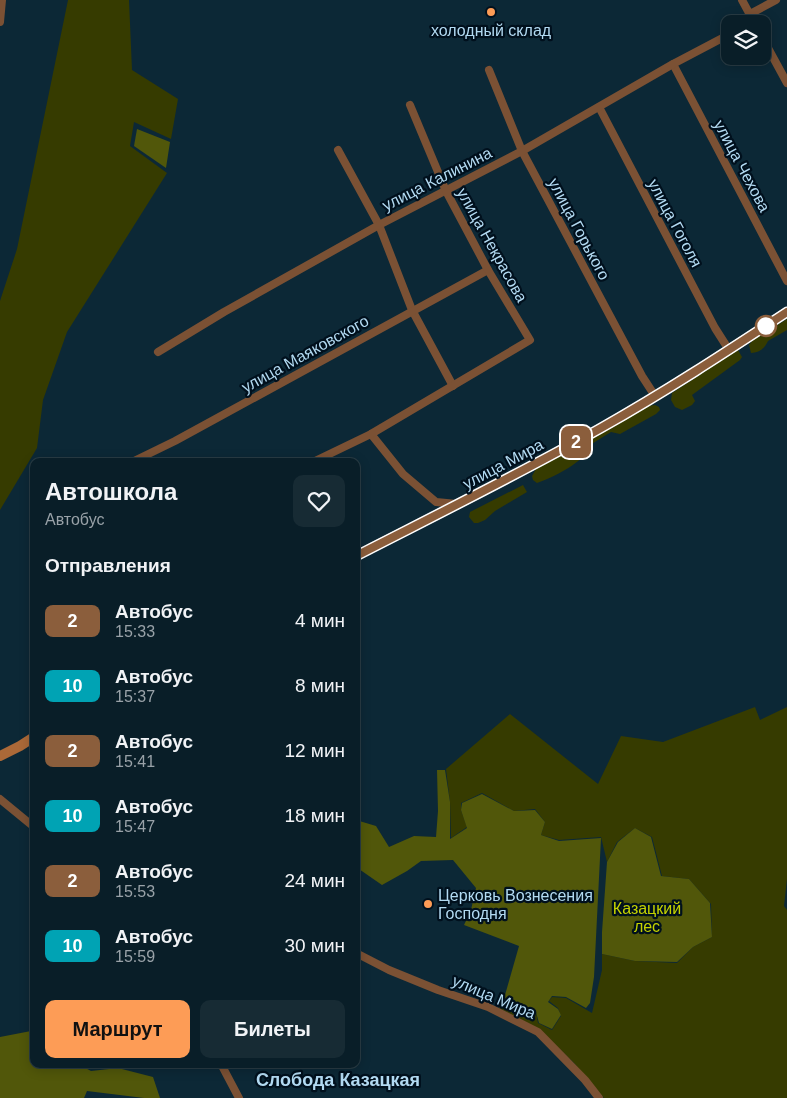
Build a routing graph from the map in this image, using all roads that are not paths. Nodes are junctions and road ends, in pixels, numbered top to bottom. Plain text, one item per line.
1 (2, 0) edge
2 (742, 0) edge
3 (776, 0) edge
4 (750, 14) joint
5 (0, 22) edge
6 (721, 39) edge
7 (771, 53) edge
8 (673, 64) junction
9 (489, 70) dead end
10 (787, 82) edge
11 (410, 105) dead end
12 (599, 107) junction
13 (338, 150) dead end
14 (522, 151) junction
15 (446, 191) junction
16 (379, 225) junction
17 (488, 270) junction
18 (787, 281) edge
19 (412, 310) junction
20 (787, 312) edge
21 (728, 350) junction
22 (158, 352) dead end
23 (453, 386) junction
24 (655, 396) junction
25 (371, 434) junction
26 (140, 458) edge
27 (321, 458) edge
28 (457, 504) junction
29 (360, 554) edge
30 (30, 740) edge
31 (0, 756) edge
32 (0, 799) edge
33 (30, 824) edge
34 (360, 955) edge
35 (223, 1068) edge
36 (239, 1098) edge
37 (599, 1098) edge

1 - 5 street
2 - 4 street
3 - 4 street
6 - 8 street, улица Калинина
7 - 10 street
8 - 12 street, улица Калинина
8 - 18 street, улица Чехова
9 - 14 street, улица Горького
11 - 15 street, улица Некрасова
12 - 14 street, улица Калинина
12 - 21 street, улица Гоголя
13 - 16 street
14 - 15 street, улица Калинина
14 - 24 street, улица Горького
15 - 16 street, улица Калинина
15 - 17 street, улица Некрасова
16 - 19 street
16 - 22 street, улица Калинина
17 - 19 street, улица Маяковского
17 - 23 street, улица Некрасова
19 - 23 street
19 - 26 street, улица Маяковского
20 - 21 main road, улица Мира
21 - 24 main road, улица Мира
23 - 25 street
24 - 28 main road, улица Мира
25 - 27 street
25 - 28 street
28 - 29 main road, улица Мира
30 - 31 main road
32 - 33 street
34 - 37 street, улица Мира
35 - 36 street

